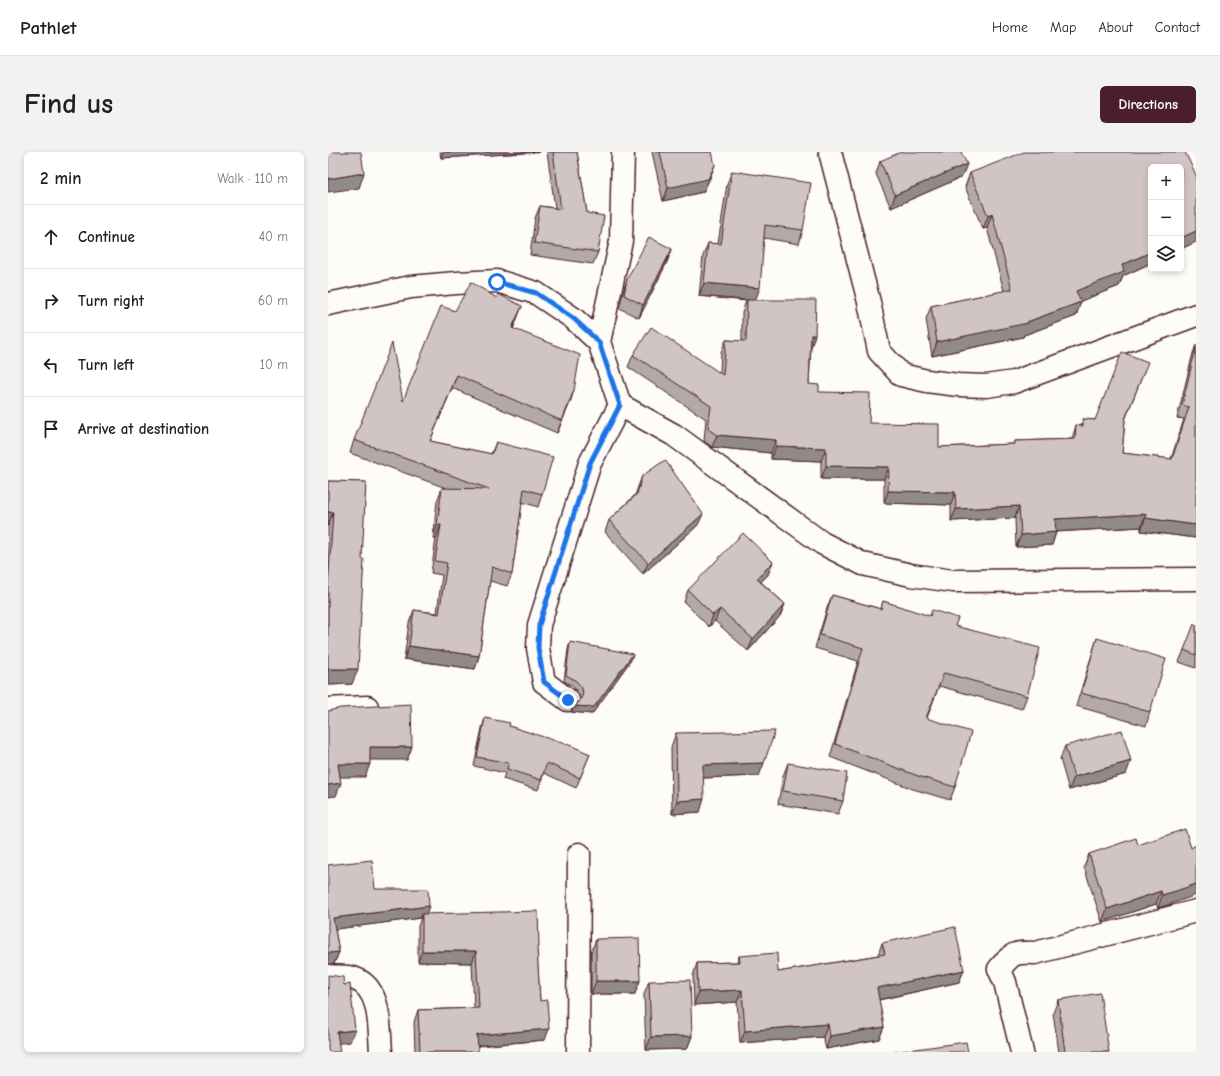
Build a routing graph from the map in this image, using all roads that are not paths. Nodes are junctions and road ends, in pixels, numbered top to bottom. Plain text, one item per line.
1 (623, 152) edge
2 (830, 152) edge
3 (328, 304) edge
4 (1196, 315) edge
5 (599, 342) junction
6 (620, 405) junction
7 (1196, 579) edge
8 (568, 700) dead end
9 (374, 707) edge
10 (328, 709) edge
11 (579, 854) dead end
12 (1196, 911) edge
13 (328, 976) edge
14 (381, 1052) edge
15 (578, 1052) edge
16 (1022, 1052) edge

1 - 5 street
2 - 4 street
3 - 5 street
5 - 6 street
6 - 7 street
6 - 8 street
9 - 10 street
11 - 15 street
12 - 16 street
13 - 14 street

